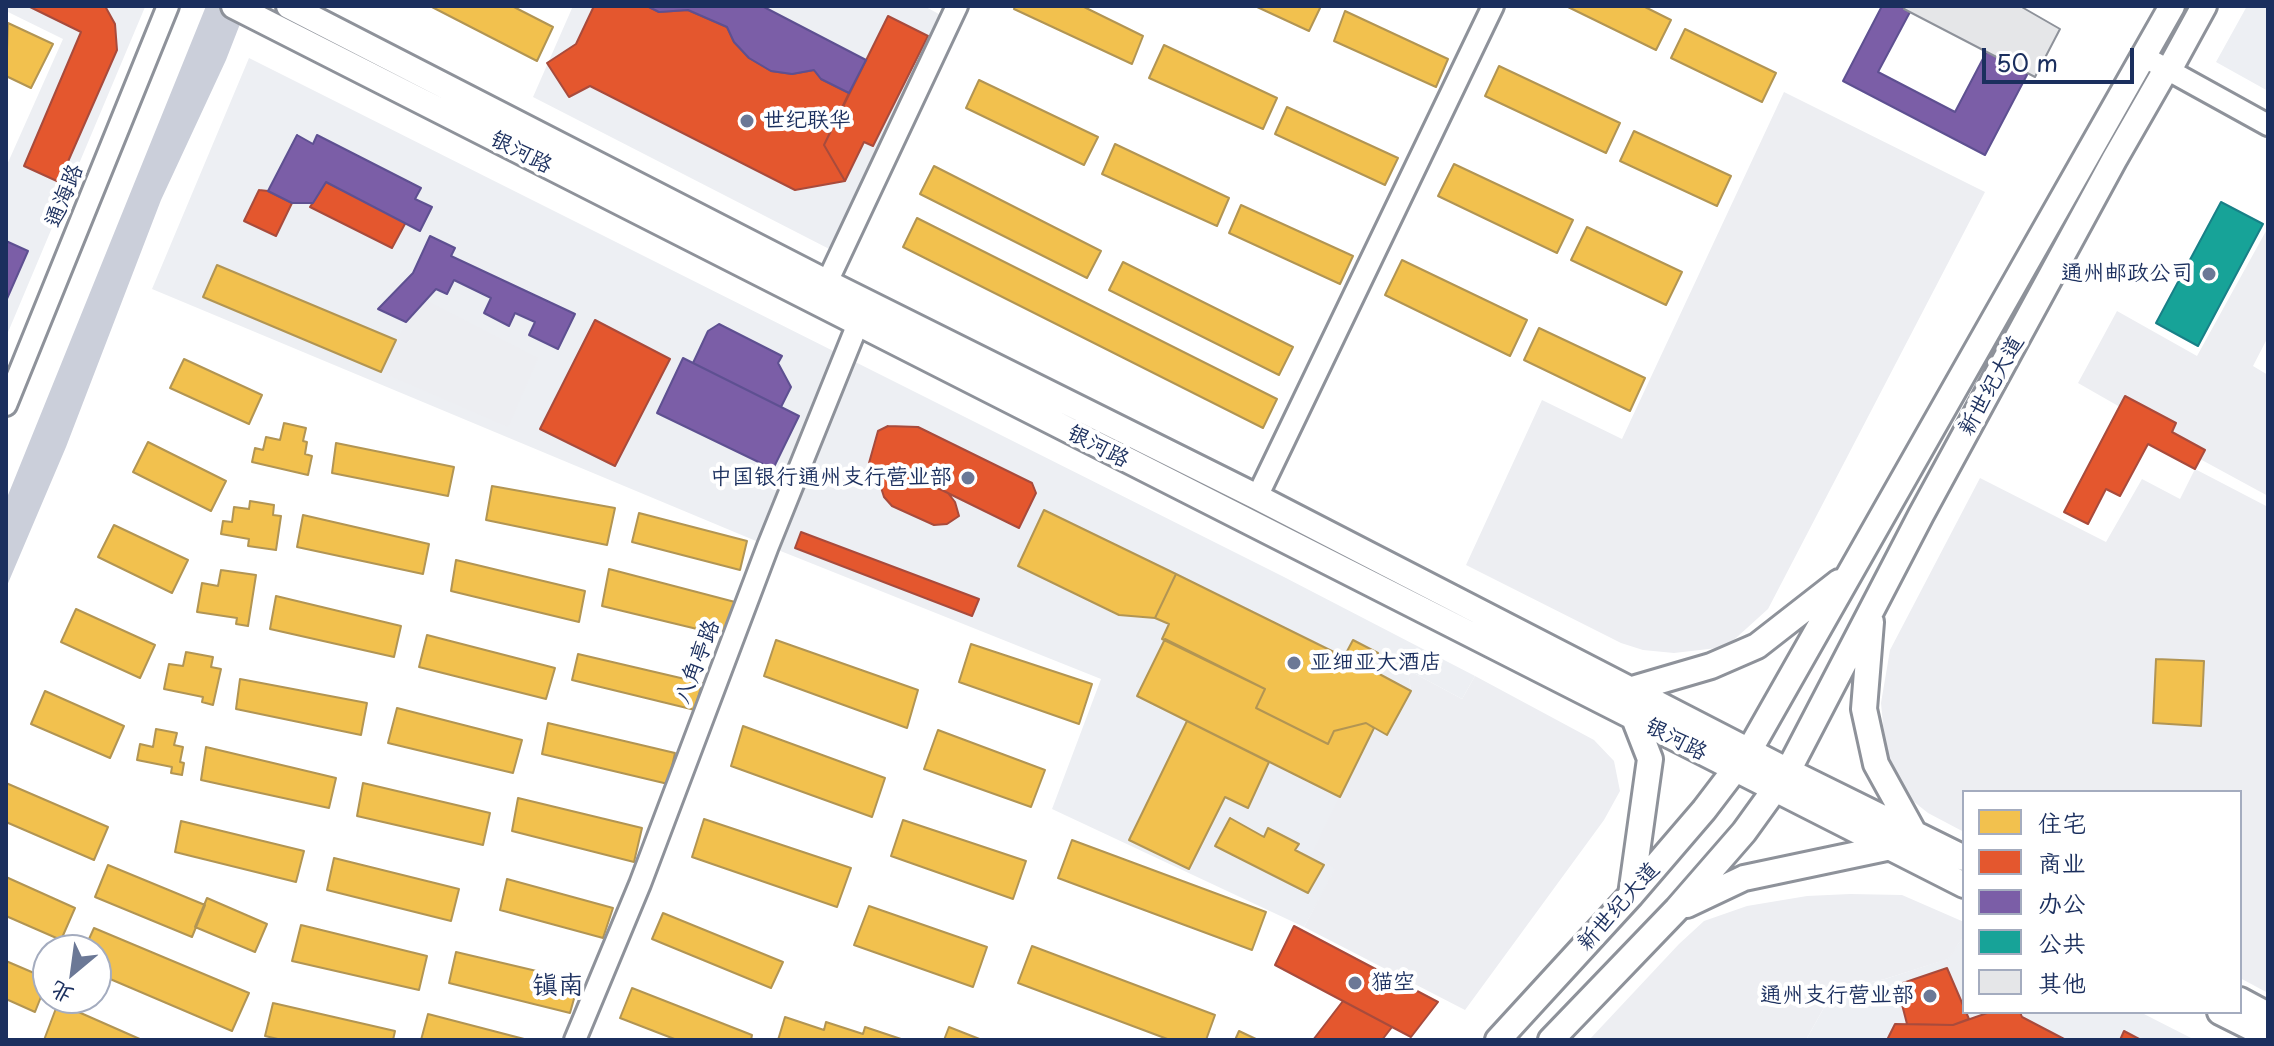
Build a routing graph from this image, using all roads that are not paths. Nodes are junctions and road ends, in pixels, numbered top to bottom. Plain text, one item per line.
1 (168, 6) edge
2 (234, 6) edge
3 (957, 6) edge
4 (1493, 6) edge
5 (2172, 6) edge
6 (2204, 6) edge
7 (294, 8) edge
8 (2143, 56) junction
9 (2169, 70) junction
10 (2268, 125) edge
11 (822, 293) junction
12 (867, 302) junction
13 (856, 324) junction
14 (6, 405) edge
15 (1257, 497) junction
16 (1850, 573) junction
17 (1873, 609) junction
18 (1629, 690) junction
19 (1634, 718) junction
20 (1743, 760) junction
21 (1781, 780) junction
22 (1914, 833) junction
23 (1891, 847) junction
24 (1962, 857) edge
25 (1962, 884) edge
26 (1631, 895) junction
27 (1677, 909) junction
28 (2242, 1001) edge
29 (2224, 1014) edge
30 (2268, 1015) edge
31 (2268, 1036) edge
32 (575, 1040) edge
33 (1498, 1040) edge
34 (1551, 1040) edge

1 - 14 street, 通海路
2 - 11 main road, 银河路
3 - 11 street
4 - 15 street
5 - 8 main road, 新世纪大道
6 - 9 main road, 新世纪大道
7 - 11 main road, 银河路
8 - 9 street
8 - 16 main road, 新世纪大道
9 - 10 street
9 - 17 main road, 新世纪大道
11 - 12 main road, 银河路
11 - 13 main road, 银河路
12 - 13 street, 八角亭路
12 - 15 main road, 银河路
13 - 19 main road, 银河路
13 - 32 street, 八角亭路
15 - 18 main road, 银河路
16 - 18 main road
16 - 20 main road, 新世纪大道
17 - 21 main road, 新世纪大道
17 - 22 main road
18 - 20 main road, 银河路
19 - 20 main road, 银河路
19 - 26 main road
20 - 21 main road, 银河路
20 - 26 main road, 新世纪大道
21 - 22 main road, 银河路
21 - 23 main road, 银河路
21 - 27 main road, 新世纪大道
22 - 24 main road, 银河路
23 - 25 main road, 银河路
23 - 27 main road
26 - 33 main road, 新世纪大道
27 - 34 main road, 新世纪大道
28 - 30 main road
29 - 31 main road

